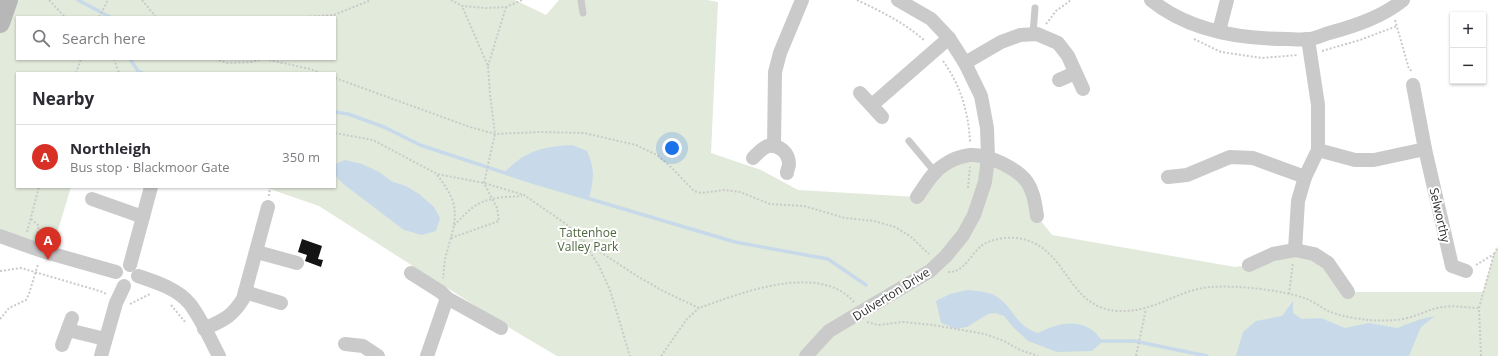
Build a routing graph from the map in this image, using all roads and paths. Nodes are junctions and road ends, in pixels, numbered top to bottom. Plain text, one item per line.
1 (49, 0) edge
2 (108, 0) edge
3 (142, 0) edge
4 (371, 0) edge
5 (451, 0) edge
6 (522, 0) edge
7 (581, 0) edge
8 (802, 0) edge
9 (857, 0) edge
10 (1071, 0) edge
11 (1151, 0) edge
12 (1227, 0) edge
13 (1403, 0) edge
14 (907, 2) edge
15 (462, 6) junction
16 (506, 7) junction
17 (1035, 8) dead end
18 (1392, 9) junction
19 (584, 13) dead end
20 (64, 16) edge
21 (100, 16) edge
22 (155, 16) edge
23 (320, 16) edge
24 (1219, 31) junction
25 (1035, 34) junction
26 (949, 38) junction
27 (1308, 39) junction
28 (935, 50) junction
29 (81, 60) edge
30 (114, 60) edge
31 (218, 60) edge
32 (260, 60) edge
33 (269, 60) edge
34 (965, 63) junction
35 (488, 66) junction
36 (76, 72) edge
37 (119, 72) edge
38 (318, 72) edge
39 (1075, 73) junction
40 (336, 78) edge
41 (1059, 80) dead end
42 (1413, 85) joint
43 (1083, 89) dead end
44 (860, 93) dead end
45 (872, 105) junction
46 (882, 117) dead end
47 (336, 133) edge
48 (495, 134) junction
49 (909, 140) dead end
50 (774, 146) junction
51 (1425, 149) junction
52 (1318, 150) junction
53 (970, 155) junction
54 (752, 158) dead end
55 (988, 158) junction
56 (935, 172) junction
57 (787, 173) dead end
58 (437, 174) junction
59 (1168, 177) dead end
60 (1305, 177) junction
61 (484, 182) junction
62 (39, 188) edge
63 (151, 188) edge
64 (967, 191) dead end
65 (524, 195) junction
66 (917, 198) dead end
67 (92, 199) dead end
68 (492, 199) junction
69 (268, 207) dead end
70 (1037, 216) dead end
71 (143, 217) junction
72 (31, 219) junction
73 (454, 225) junction
74 (0, 236) edge
75 (451, 238) junction
76 (582, 240) junction
77 (24, 244) junction
78 (1498, 247) edge
79 (1295, 250) junction
80 (42, 251) junction
81 (256, 252) junction
82 (1494, 254) junction
83 (297, 263) dead end
84 (130, 264) junction
85 (937, 264) junction
86 (1249, 265) dead end
87 (1466, 271) joint
88 (116, 272) junction
89 (411, 273) dead end
90 (138, 276) junction
91 (124, 286) junction
92 (245, 292) junction
93 (1348, 292) dead end
94 (1289, 294) junction
95 (444, 295) junction
96 (281, 303) dead end
97 (699, 308) junction
98 (1479, 308) junction
99 (1146, 309) junction
100 (861, 313) junction
101 (0, 318) edge
102 (204, 328) junction
103 (501, 328) dead end
104 (105, 339) junction
105 (345, 344) dead end
106 (62, 345) dead end
107 (101, 356) edge
108 (219, 356) edge
109 (378, 356) edge
110 (427, 356) edge
111 (630, 356) edge
112 (661, 356) edge
113 (806, 356) edge
114 (1038, 356) edge
115 (1136, 356) edge
116 (1481, 356) edge

1 - 20 path
2 - 21 path
3 - 22 path
4 - 23 path
5 - 15 path
6 - 16 path
7 - 19 lane
8 - 50 street
9 - 28 path
10 - 25 path
11 - 24 street
12 - 24 street
13 - 18 street
14 - 26 street, Dulverton Drive
15 - 16 path
15 - 35 path
16 - 35 path
17 - 25 lane
18 - 27 street
18 - 42 path
24 - 27 street
25 - 34 street
25 - 39 street
26 - 28 street
26 - 34 street, Dulverton Drive
27 - 52 street
28 - 45 street
28 - 53 path
29 - 36 path
30 - 37 path
31 - 32 path
33 - 38 path
34 - 55 street, Dulverton Drive
35 - 48 path
39 - 41 street
39 - 43 street
40 - 48 path
42 - 51 street, Selworthy
44 - 45 street
45 - 46 street
47 - 58 path
48 - 61 path
48 - 85 path
49 - 56 lane
50 - 54 street
50 - 57 street
51 - 52 street
51 - 87 street, Selworthy
52 - 60 street
53 - 55 street
53 - 56 street
53 - 64 path
55 - 70 street
55 - 85 street, Dulverton Drive
56 - 66 street
58 - 61 path
58 - 73 path
59 - 60 street
60 - 79 street
61 - 65 path
61 - 68 path
62 - 72 path
63 - 71 street
65 - 68 path
65 - 76 path
67 - 71 street
68 - 73 path
68 - 75 path
69 - 81 street
71 - 84 street
72 - 77 path
72 - 80 path
73 - 75 path
74 - 77 street
75 - 95 path
76 - 97 path
76 - 111 path
77 - 80 street
78 - 82 path
79 - 86 street
79 - 93 street
79 - 94 path
80 - 88 street
80 - 101 path
81 - 83 street
81 - 92 street
82 - 87 path
82 - 98 path
84 - 88 street
84 - 90 street
85 - 99 path
85 - 100 street, Dulverton Drive
88 - 91 street
89 - 95 street
90 - 91 street
90 - 102 street
91 - 104 street
92 - 96 street
92 - 102 street
94 - 98 path
94 - 99 path
95 - 103 street
95 - 110 street
97 - 100 path
97 - 112 path
98 - 116 path
99 - 115 path
100 - 113 street, Dulverton Drive
100 - 114 path
102 - 108 street
104 - 106 street
104 - 107 street
105 - 109 street

